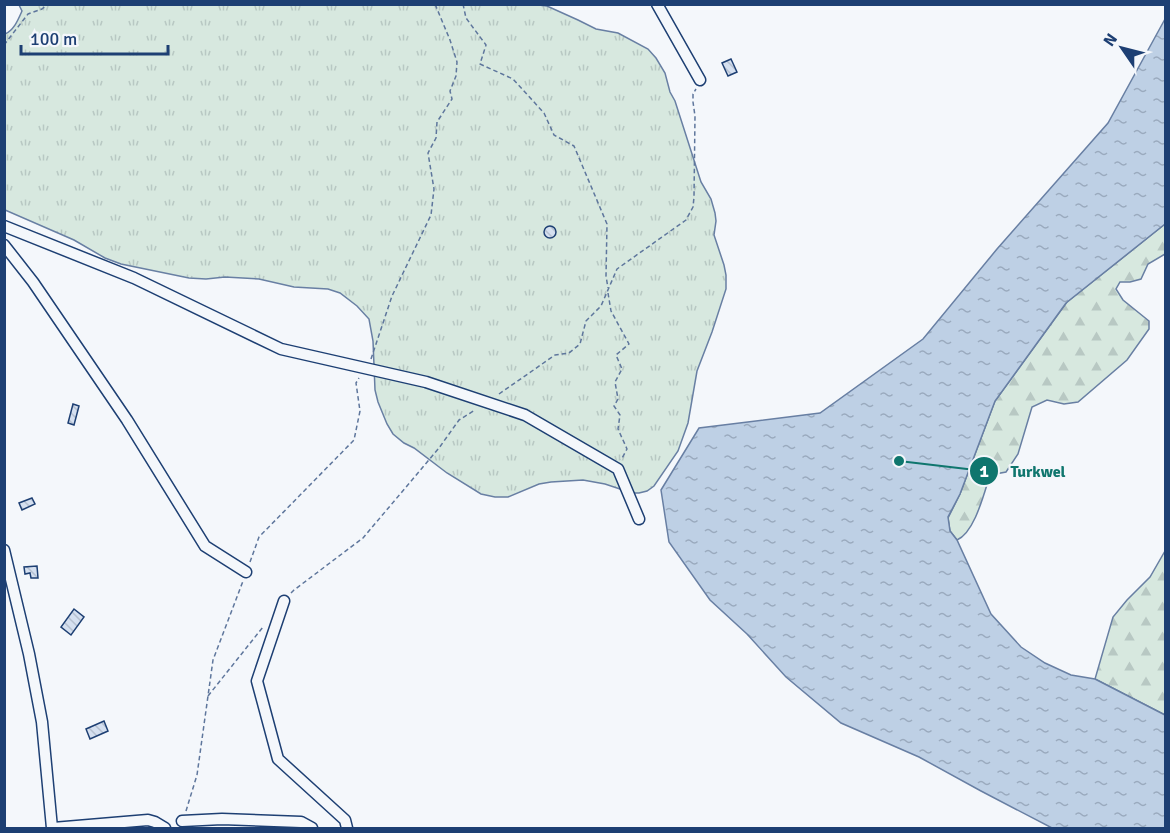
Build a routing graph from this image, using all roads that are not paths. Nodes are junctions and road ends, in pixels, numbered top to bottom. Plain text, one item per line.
1 (657, 4) edge
2 (700, 80) dead end
3 (4, 226) edge
4 (4, 245) edge
5 (639, 519) dead end
6 (4, 550) edge
7 (246, 572) road end
8 (285, 601) dead end
9 (182, 821) road end
10 (52, 828) edge
11 (165, 828) edge
12 (312, 828) edge
13 (347, 828) edge

1 - 2 street
3 - 5 street
4 - 7 street
6 - 10 street
8 - 13 street
9 - 12 street
10 - 11 street

